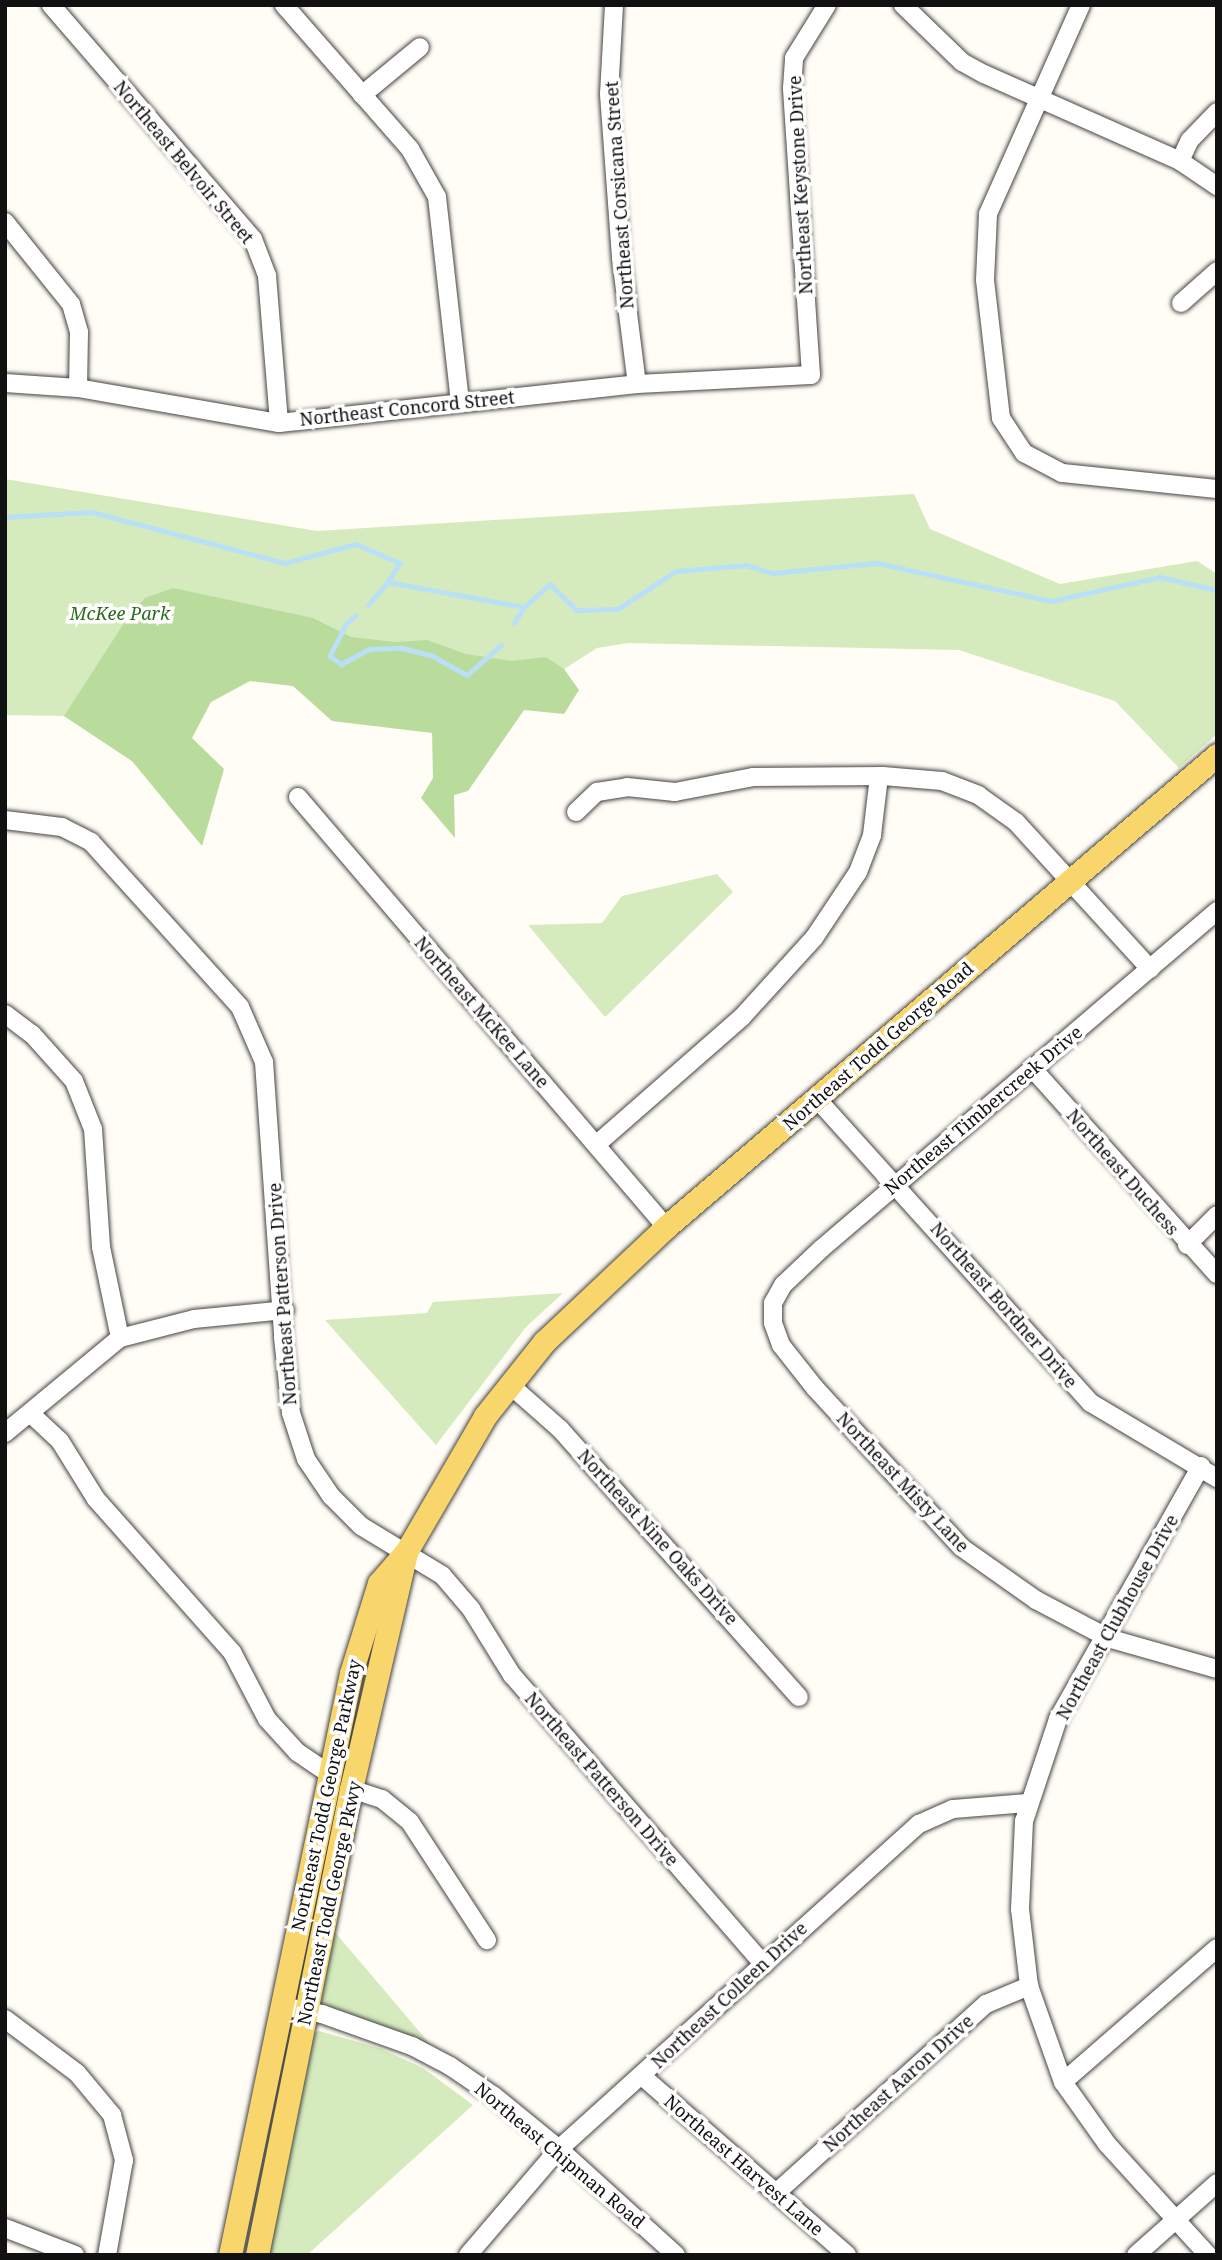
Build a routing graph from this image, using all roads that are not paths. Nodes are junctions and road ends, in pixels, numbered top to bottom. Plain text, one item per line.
1 (51, 5) edge
2 (284, 5) edge
3 (614, 5) edge
4 (827, 5) edge
5 (903, 5) edge
6 (1081, 5) edge
7 (420, 47) dead end
8 (362, 95) junction
9 (1038, 100) junction
10 (1217, 112) edge
11 (1180, 161) junction
12 (1217, 186) edge
13 (5, 222) edge
14 (1217, 271) edge
15 (1181, 303) dead end
16 (811, 375) joint
17 (5, 383) edge
18 (637, 383) junction
19 (78, 388) junction
20 (460, 401) junction
21 (279, 423) junction
22 (1217, 489) edge
23 (1217, 755) edge
24 (878, 776) junction
25 (298, 797) dead end
26 (576, 812) dead end
27 (5, 820) edge
28 (1071, 878) junction
29 (1217, 911) edge
30 (1150, 969) junction
31 (5, 1014) edge
32 (1032, 1068) junction
33 (817, 1099) junction
34 (597, 1144) junction
35 (897, 1183) junction
36 (1217, 1215) edge
37 (666, 1227) junction
38 (1187, 1245) junction
39 (1217, 1274) edge
40 (285, 1310) junction
41 (773, 1324) joint
42 (120, 1338) junction
43 (544, 1342) joint
44 (509, 1384) junction
45 (30, 1413) junction
46 (5, 1433) edge
47 (1201, 1466) junction
48 (1217, 1478) edge
49 (407, 1552) junction
50 (1108, 1638) junction
51 (1217, 1669) edge
52 (799, 1697) dead end
53 (327, 1773) junction
54 (351, 1789) junction
55 (1028, 1803) junction
56 (487, 1940) dead end
57 (1217, 1948) edge
58 (764, 1965) junction
59 (1029, 1986) junction
60 (282, 2006) junction
61 (307, 2010) junction
62 (5, 2019) edge
63 (642, 2076) junction
64 (1063, 2082) junction
65 (559, 2149) junction
66 (1217, 2183) edge
67 (776, 2193) junction
68 (1176, 2218) junction
69 (5, 2228) edge
70 (75, 2255) edge
71 (107, 2255) edge
72 (230, 2255) edge
73 (257, 2255) edge
74 (468, 2255) edge
75 (676, 2255) edge
76 (847, 2255) edge
77 (1136, 2255) edge
78 (1208, 2255) edge

1 - 21 street, Northeast Belvoir Street
2 - 8 street
3 - 18 street, Northeast Corsicana Street
4 - 16 street, Northeast Keystone Drive
5 - 9 street
6 - 9 street
7 - 8 street
8 - 20 street
9 - 11 street
9 - 22 street
10 - 11 street
11 - 12 street
13 - 19 street
14 - 15 street
16 - 18 street, Northeast Concord Street
17 - 19 street, Northeast Concord Street
18 - 20 street, Northeast Concord Street
19 - 21 street, Northeast Concord Street
20 - 21 street, Northeast Concord Street
23 - 28 main road, Northeast Todd George Road
24 - 26 street
24 - 28 street
24 - 34 street
25 - 34 street, Northeast McKee Lane
27 - 40 street, Northeast Patterson Drive
28 - 30 street
28 - 33 main road, Northeast Todd George Road
29 - 30 street, Northeast Timbercreek Drive
30 - 32 street, Northeast Timbercreek Drive
31 - 42 street
32 - 35 street, Northeast Timbercreek Drive
32 - 38 street, Northeast Duchess
33 - 35 street, Northeast Bordner Drive
33 - 37 main road, Northeast Todd George Road
34 - 37 street, Northeast McKee Lane
35 - 41 street, Northeast Timbercreek Drive
35 - 47 street, Northeast Bordner Drive
36 - 38 street
37 - 43 main road, Northeast Todd George Road
38 - 39 street, Northeast Duchess
40 - 42 street
40 - 49 street, Northeast Patterson Drive
41 - 50 street, Northeast Misty Lane
42 - 45 street
43 - 44 main road, Northeast Todd George Parkway
44 - 49 main road, Northeast Todd George Parkway
44 - 52 street, Northeast Nine Oaks Drive
45 - 46 street
45 - 53 street
47 - 48 street, Northeast Bordner Drive
47 - 50 street, Northeast Clubhouse Drive
49 - 53 main road, Northeast Todd George Parkway
49 - 54 main road, Northeast Todd George Pkwy
49 - 58 street, Northeast Patterson Drive
50 - 51 street, Northeast Misty Lane
50 - 55 street, Northeast Clubhouse Drive
53 - 60 main road, Northeast Todd George Parkway
54 - 56 street
54 - 61 main road, Northeast Todd George Pkwy
55 - 58 street, Northeast Colleen Drive
55 - 59 street, Northeast Clubhouse Drive
57 - 64 street
58 - 63 street, Northeast Colleen Drive
59 - 64 street, Northeast Clubhouse Drive
59 - 67 street, Northeast Aaron Drive
60 - 61 street, Northeast Chipman Road
60 - 72 main road, Northeast Todd George Parkway
61 - 65 street, Northeast Chipman Road
61 - 73 main road, Northeast Todd George Pkwy
62 - 71 street
63 - 65 street, Northeast Colleen Drive
63 - 67 street, Northeast Harvest Lane
64 - 68 street, Northeast Clubhouse Drive
65 - 74 street, Northeast Colleen Drive
65 - 75 street, Northeast Chipman Road
66 - 68 street
67 - 76 street, Northeast Harvest Lane
68 - 77 street
68 - 78 street, Northeast Clubhouse Drive
69 - 70 street

